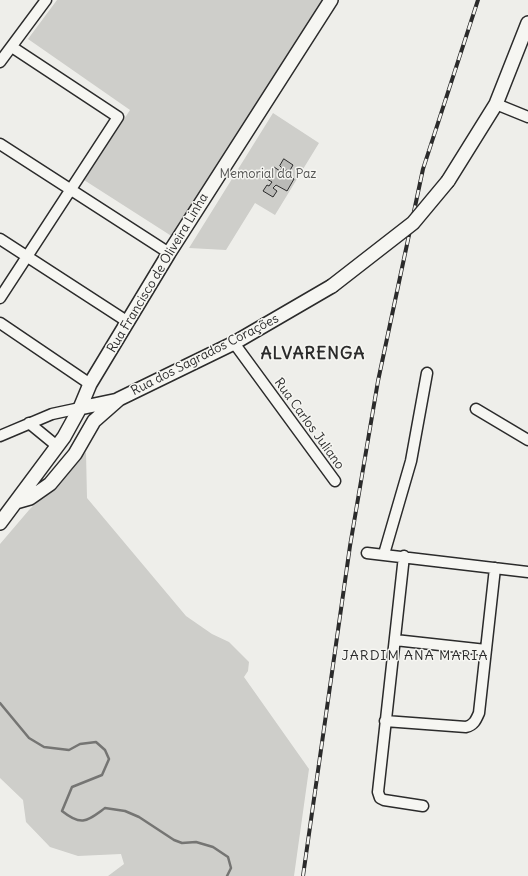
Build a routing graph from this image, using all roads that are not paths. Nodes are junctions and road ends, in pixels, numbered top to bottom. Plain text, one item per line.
1 (46, 0) edge
2 (331, 0) edge
3 (528, 23) edge
4 (12, 47) junction
5 (0, 62) edge
6 (496, 104) junction
7 (528, 117) edge
8 (0, 144) edge
9 (72, 190) junction
10 (0, 239) edge
11 (169, 253) junction
12 (26, 256) junction
13 (0, 298) edge
14 (128, 322) junction
15 (0, 323) edge
16 (234, 343) junction
17 (428, 373) dead end
18 (90, 384) junction
19 (119, 399) junction
20 (80, 408) junction
21 (476, 409) dead end
22 (28, 423) junction
23 (0, 436) edge
24 (528, 440) edge
25 (58, 446) junction
26 (75, 454) junction
27 (335, 481) dead end
28 (16, 502) junction
29 (0, 523) edge
30 (367, 553) dead end
31 (384, 554) junction
32 (404, 556) junction
33 (495, 568) junction
34 (528, 572) edge
35 (395, 640) junction
36 (486, 650) junction
37 (385, 721) junction
38 (423, 806) dead end

1 - 4 street
2 - 11 main road, Rua Francisco de Oliveira Linha
3 - 6 main road, Rua dos Sagrados Corações
4 - 5 street
4 - 9 street
6 - 7 street
6 - 16 main road, Rua dos Sagrados Corações, bridge
8 - 9 street
9 - 11 street
9 - 12 street
10 - 12 street
11 - 14 main road, Rua Francisco de Oliveira Linha
12 - 13 street
12 - 14 street
14 - 18 main road, Rua Francisco de Oliveira Linha
15 - 18 street
16 - 19 main road, Rua dos Sagrados Corações
16 - 27 street, Rua Carlos Juliano
17 - 31 street
18 - 20 main road, Rua Francisco de Oliveira Linha
19 - 20 main road
19 - 26 main road
20 - 22 street
20 - 25 main road, Rua Francisco de Oliveira Linha
21 - 24 street
22 - 23 street
22 - 25 street
25 - 26 main road
25 - 28 main road, Rua Francisco de Oliveira Linha
26 - 28 main road
28 - 29 main road, Rua Francisco de Oliveira Linha
30 - 31 street
31 - 32 street
32 - 33 street
32 - 35 street
33 - 34 street
33 - 36 street
35 - 36 street
35 - 37 street
36 - 37 street
37 - 38 street

